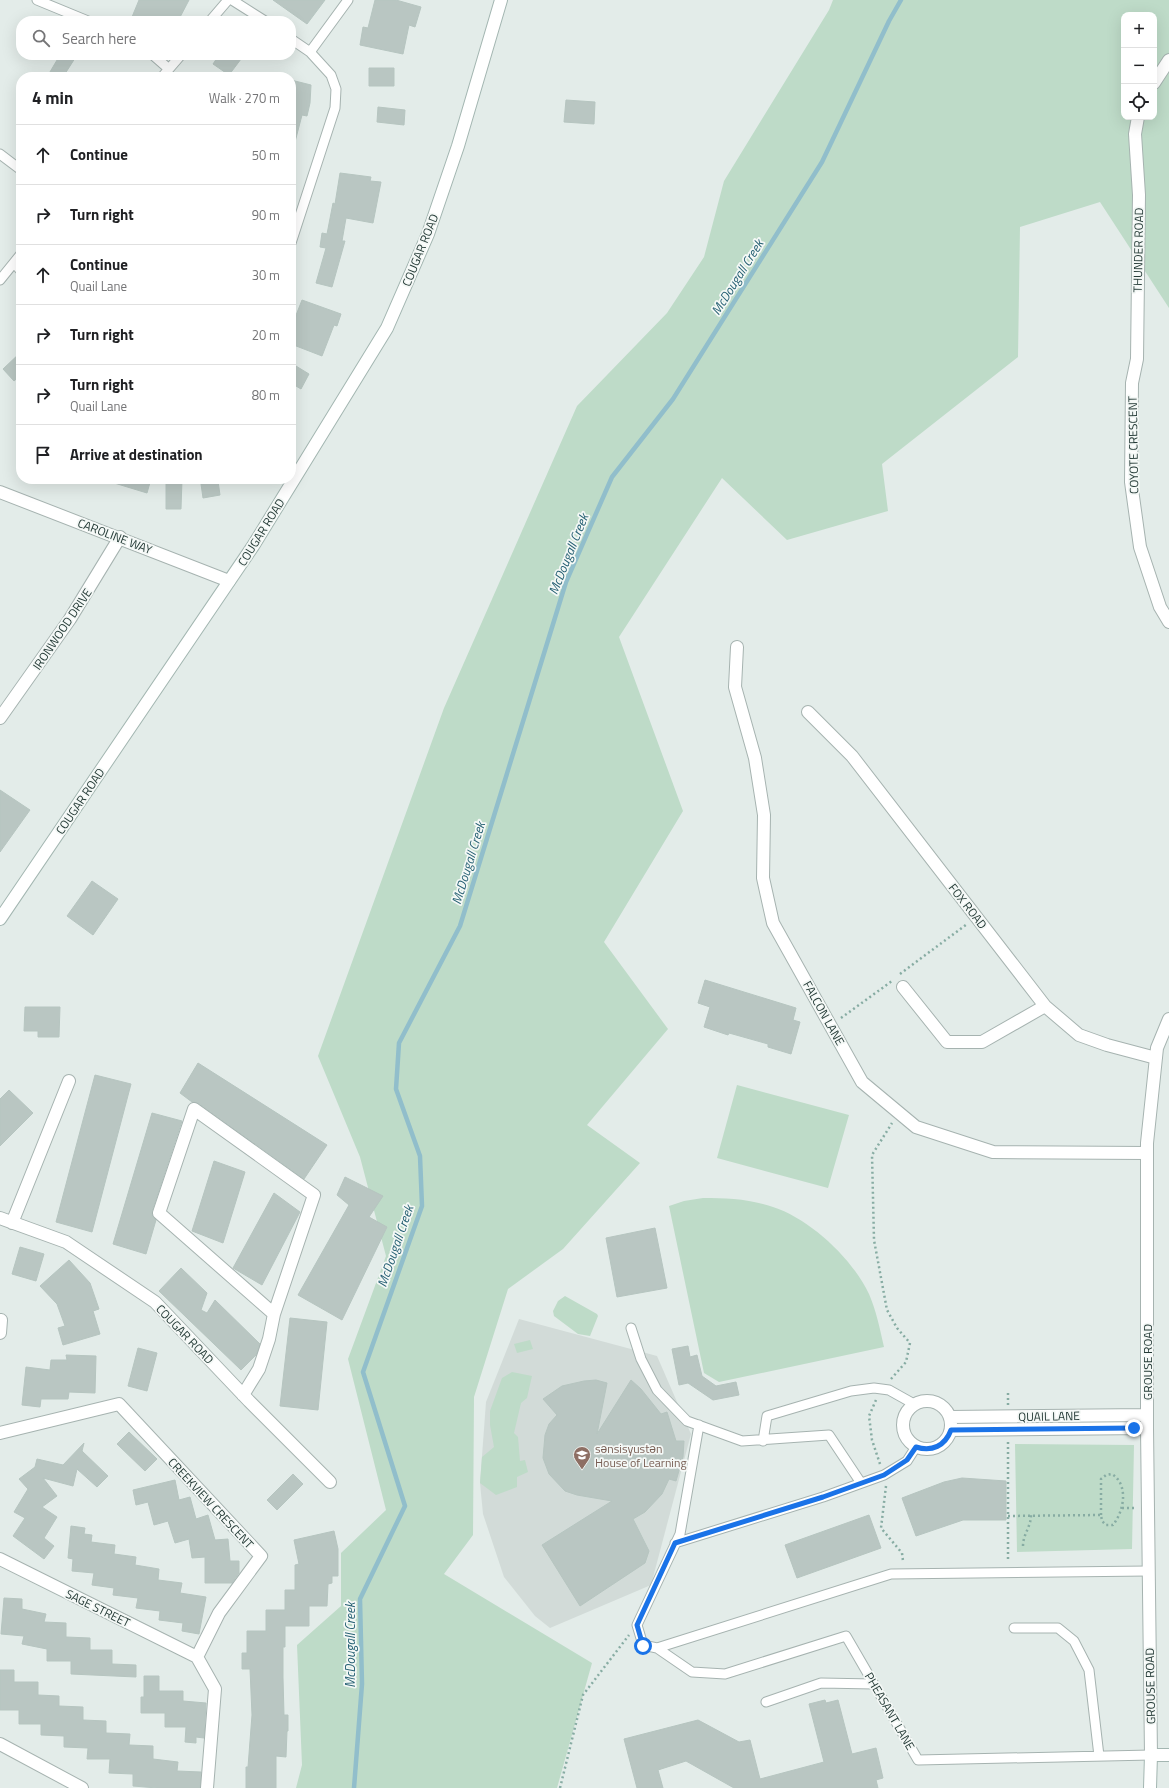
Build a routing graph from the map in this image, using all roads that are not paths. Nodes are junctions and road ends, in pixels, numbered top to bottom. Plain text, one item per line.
1 (37, 0) edge
2 (228, 0) edge
3 (232, 0) edge
4 (348, 0) edge
5 (501, 0) edge
6 (76, 16) edge
7 (214, 16) edge
8 (257, 16) edge
9 (296, 42) edge
10 (310, 52) junction
11 (159, 60) edge
12 (177, 60) edge
13 (1169, 60) edge
14 (169, 69) junction
15 (166, 72) edge
16 (1157, 78) edge
17 (1137, 120) edge
18 (0, 154) edge
19 (16, 166) edge
20 (296, 228) edge
21 (16, 260) edge
22 (14, 263) junction
23 (16, 265) edge
24 (0, 280) edge
25 (1132, 383) joint
26 (296, 477) edge
27 (291, 484) edge
28 (0, 492) edge
29 (120, 537) junction
30 (229, 581) junction
31 (1169, 622) edge
32 (737, 647) dead end
33 (808, 712) dead end
34 (0, 718) edge
35 (0, 920) edge
36 (903, 987) dead end
37 (1045, 1006) junction
38 (1169, 1019) edge
39 (1156, 1058) junction
40 (69, 1081) dead end
41 (1147, 1153) junction
42 (0, 1218) edge
43 (12, 1223) junction
44 (274, 1314) junction
45 (1, 1320) dead end
46 (631, 1328) dead end
47 (0, 1333) edge
48 (243, 1395) junction
49 (914, 1404) junction
50 (1147, 1415) junction
51 (950, 1417) junction
52 (699, 1425) junction
53 (1147, 1428) junction
54 (951, 1430) junction
55 (0, 1433) edge
56 (762, 1441) junction
57 (916, 1447) junction
58 (330, 1482) dead end
59 (860, 1483) junction
60 (675, 1543) junction
61 (0, 1559) edge
62 (1148, 1571) junction
63 (1014, 1628) dead end
64 (657, 1648) junction
65 (197, 1657) junction
66 (874, 1684) junction
67 (766, 1702) dead end
68 (0, 1744) edge
69 (1151, 1755) junction
70 (1169, 1755) edge
71 (1098, 1756) junction
72 (82, 1788) edge
73 (207, 1788) edge
74 (1150, 1788) edge

1 - 6 lane
2 - 7 lane
3 - 8 lane
4 - 10 lane
5 - 26 street, COUGAR ROAD
9 - 10 lane
10 - 20 lane
11 - 14 lane
12 - 14 lane
13 - 16 street
14 - 15 lane
17 - 25 street, THUNDER ROAD
18 - 19 lane
21 - 22 lane
22 - 23 lane
22 - 24 lane
25 - 31 street, COYOTE CRESCENT
27 - 30 street, COUGAR ROAD
28 - 29 street, CAROLINE WAY
29 - 30 street, CAROLINE WAY
29 - 34 street, IRONWOOD DRIVE
30 - 35 street, COUGAR ROAD
32 - 41 street, FALCON LANE
33 - 37 street, FOX ROAD
36 - 37 street
37 - 39 street, FOX ROAD
38 - 39 street, GROUSE ROAD
39 - 41 street, GROUSE ROAD
40 - 43 street
41 - 50 street, GROUSE ROAD
42 - 43 street, COUGAR ROAD
43 - 48 street, COUGAR ROAD
44 - 44 street
44 - 48 street
45 - 47 street
46 - 52 lane
48 - 58 street, COUGAR ROAD
49 - 51 street
49 - 56 lane
49 - 57 street
50 - 51 street, QUAIL LANE
50 - 53 street, GROUSE ROAD
51 - 54 street
52 - 56 lane
52 - 60 lane
53 - 54 street, QUAIL LANE
53 - 62 street, GROUSE ROAD
54 - 57 street
55 - 65 street, CREEKVIEW CRESCENT
56 - 59 lane
57 - 59 lane
59 - 60 lane
60 - 64 lane
61 - 65 street, SAGE STREET
62 - 64 lane
62 - 69 street, GROUSE ROAD
63 - 71 lane
64 - 66 lane, PHEASANT LANE
65 - 73 street
66 - 67 lane
66 - 71 lane, PHEASANT LANE
68 - 72 street
69 - 70 street
69 - 71 lane, PHEASANT LANE
69 - 74 street, GROUSE ROAD

